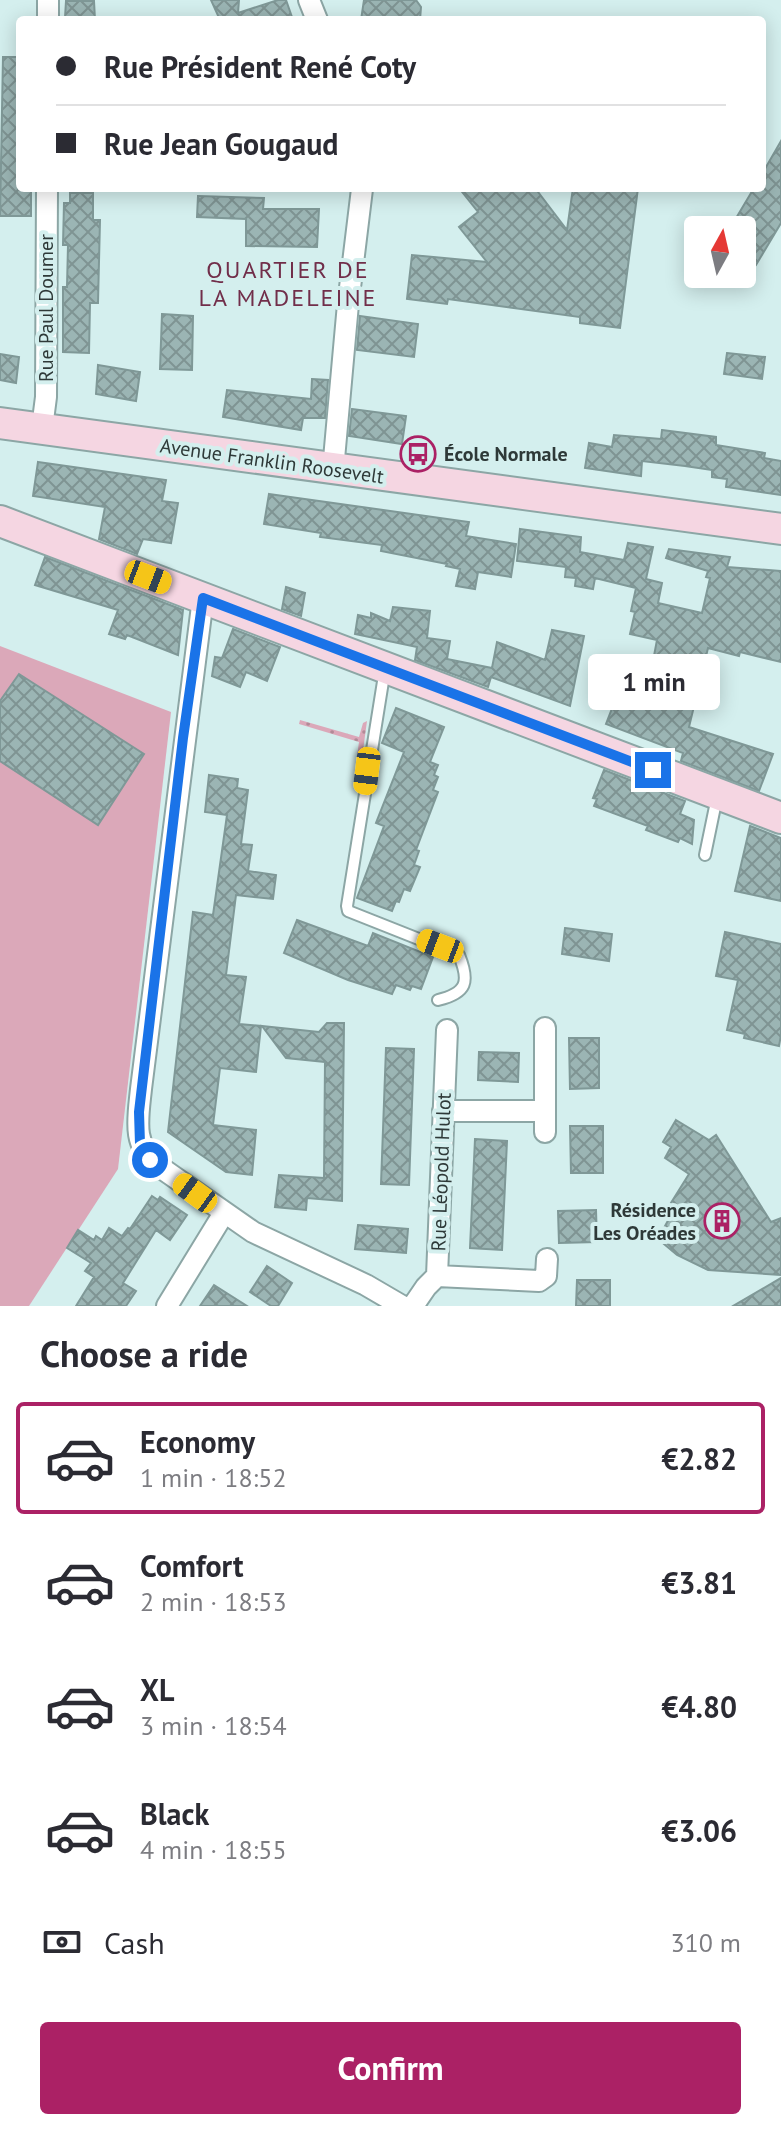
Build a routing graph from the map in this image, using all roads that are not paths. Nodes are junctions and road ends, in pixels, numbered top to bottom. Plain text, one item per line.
1 (47, 192) edge
2 (362, 192) edge
3 (0, 423) edge
4 (42, 428) junction
5 (333, 470) junction
6 (0, 521) edge
7 (781, 529) edge
8 (203, 598) junction
9 (385, 667) junction
10 (717, 795) junction
11 (781, 818) edge
12 (705, 855) dead end
13 (438, 1000) dead end
14 (545, 1028) dead end
15 (447, 1030) dead end
16 (443, 1111) junction
17 (224, 1213) junction
18 (547, 1259) dead end
19 (437, 1276) junction
20 (167, 1306) edge
21 (402, 1306) edge
22 (413, 1306) edge

1 - 4 street, Rue Paul Doumer
2 - 5 street
3 - 4 main road, Avenue Franklin Roosevelt
4 - 5 main road, Avenue Franklin Roosevelt
5 - 7 main road, Avenue Franklin Roosevelt
6 - 8 main road
8 - 9 main road
8 - 17 street
9 - 10 main road
9 - 13 lane
10 - 11 main road
10 - 12 lane
14 - 16 street
15 - 16 street, Rue Léopold Hulot
16 - 19 street, Rue Léopold Hulot
17 - 20 street
17 - 21 street
18 - 19 street
19 - 22 street, Rue Léopold Hulot

